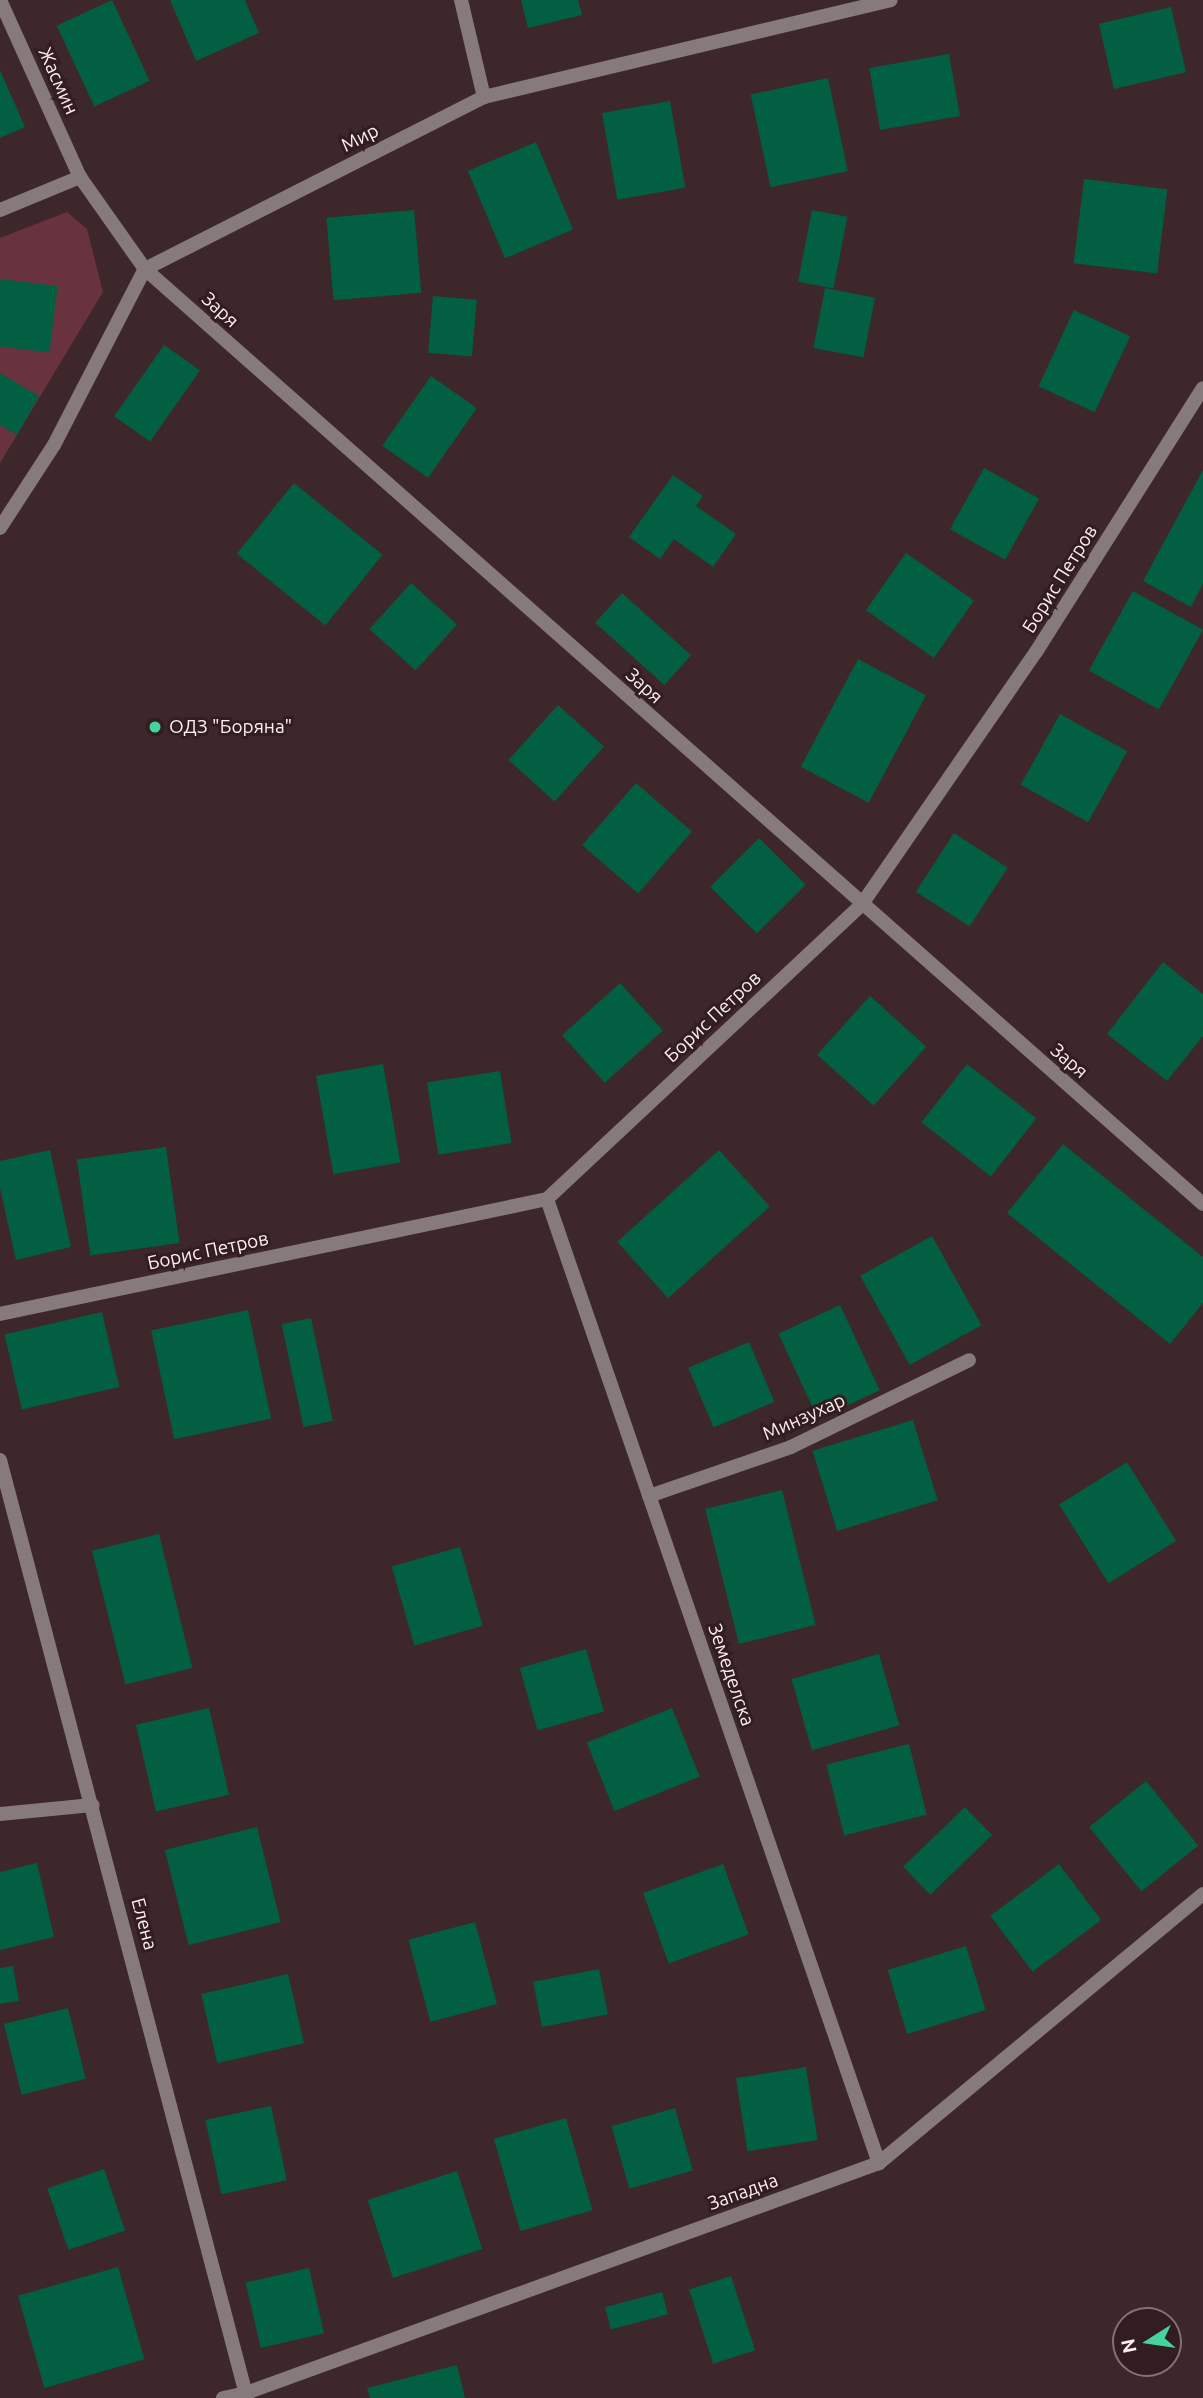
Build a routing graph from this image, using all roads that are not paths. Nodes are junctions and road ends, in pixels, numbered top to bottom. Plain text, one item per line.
1 (1, 0) edge
2 (461, 0) edge
3 (891, 0) edge
4 (484, 97) junction
5 (80, 177) junction
6 (0, 210) edge
7 (145, 269) junction
8 (1203, 388) edge
9 (0, 528) edge
10 (862, 904) junction
11 (547, 1199) junction
12 (1203, 1204) edge
13 (0, 1314) edge
14 (969, 1360) dead end
15 (0, 1460) edge
16 (649, 1496) junction
17 (93, 1805) junction
18 (0, 1814) edge
19 (1203, 1894) edge
20 (879, 2164) junction
21 (247, 2395) edge
22 (223, 2398) edge

1 - 5 street, Жасмин
2 - 4 street
3 - 4 street, Мир
4 - 7 street, Мир
5 - 6 street
5 - 7 street, Заря
7 - 9 street
7 - 10 street, Заря
8 - 10 street, Борис Петров
10 - 11 street, Борис Петров
10 - 12 street, Заря
11 - 13 street, Борис Петров
11 - 16 street, Земеделска
14 - 16 street, Минзухар
15 - 17 street, Елена
16 - 20 street, Земеделска
17 - 18 street
17 - 21 street, Елена
19 - 20 street, Западна
20 - 21 street, Западна
21 - 22 street, Западна

